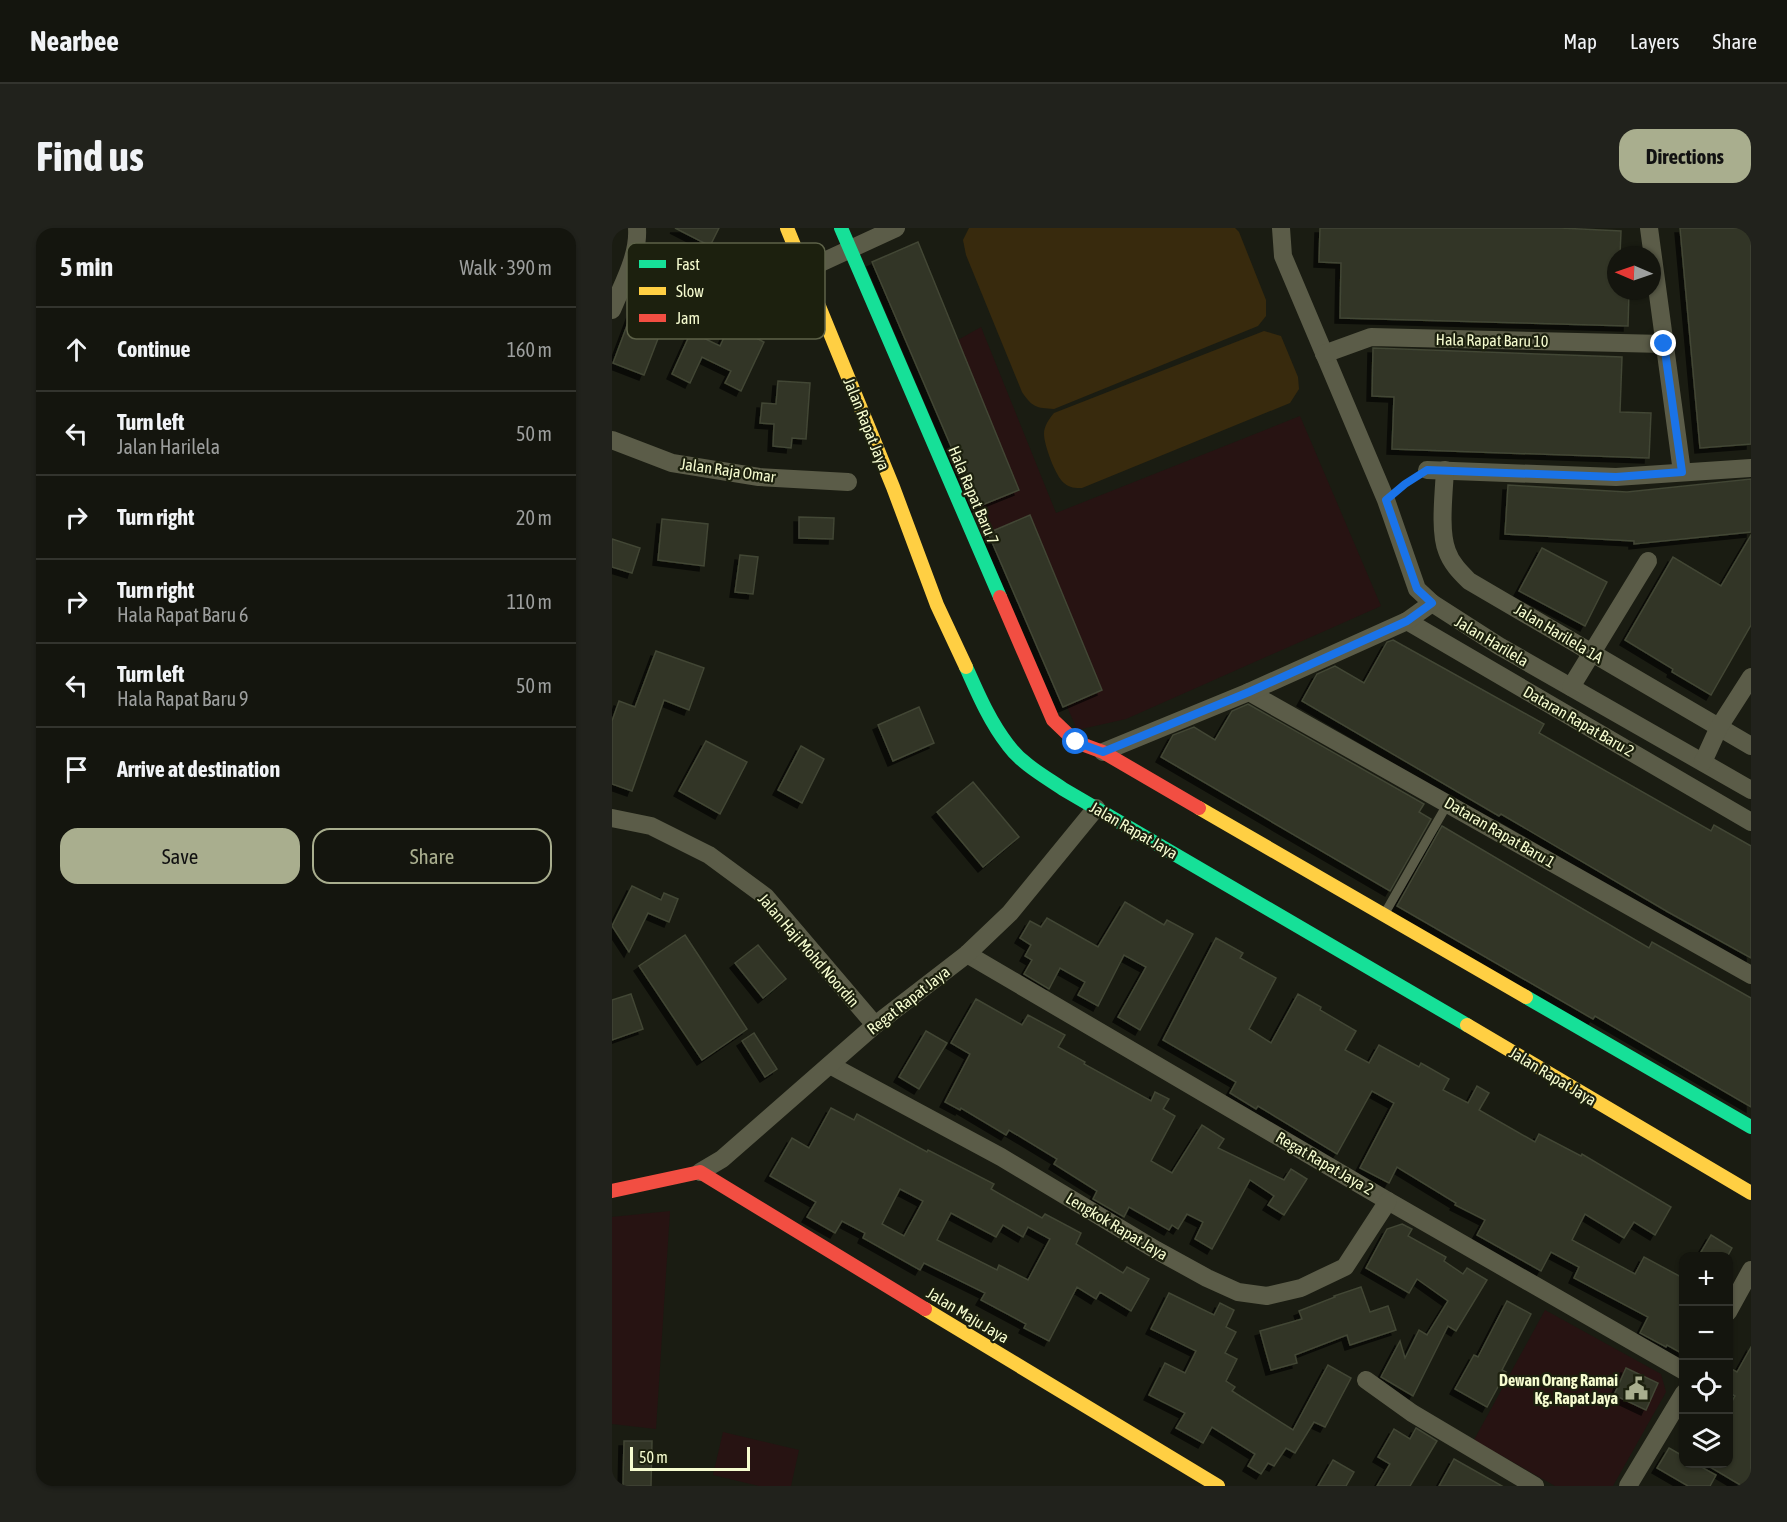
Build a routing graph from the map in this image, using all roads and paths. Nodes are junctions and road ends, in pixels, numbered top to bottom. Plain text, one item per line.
1 (637, 228) edge
2 (787, 228) edge
3 (841, 228) edge
4 (896, 228) edge
5 (1281, 228) edge
6 (1649, 228) edge
7 (636, 243) edge
8 (793, 243) edge
9 (849, 249) junction
10 (825, 260) edge
11 (627, 271) edge
12 (612, 310) edge
13 (825, 321) edge
14 (1664, 344) junction
15 (1324, 354) junction
16 (612, 440) edge
17 (1751, 468) edge
18 (1427, 470) joint
19 (1445, 470) junction
20 (1682, 472) junction
21 (849, 482) dead end
22 (1386, 500) junction
23 (1648, 561) dead end
24 (1432, 603) junction
25 (1407, 621) junction
26 (1591, 653) junction
27 (1751, 677) edge
28 (1572, 687) junction
29 (1249, 692) junction
30 (1719, 727) junction
31 (1751, 746) edge
32 (1103, 752) junction
33 (1703, 762) junction
34 (1751, 790) edge
35 (1448, 803) junction
36 (1096, 808) junction
37 (612, 818) edge
38 (1751, 822) edge
39 (1384, 915) junction
40 (967, 954) junction
41 (1751, 975) edge
42 (875, 1025) junction
43 (830, 1065) junction
44 (1751, 1127) edge
45 (700, 1172) junction
46 (612, 1191) edge
47 (1751, 1193) edge
48 (1388, 1201) junction
49 (1751, 1270) edge
50 (1731, 1306) edge
51 (1679, 1369) edge
52 (1366, 1380) dead end
53 (1679, 1401) edge
54 (1218, 1486) edge
55 (1535, 1486) edge
56 (1629, 1486) edge

1 - 7 street
2 - 8 street, Jalan Rapat Jaya
3 - 9 street, Hala Rapat Baru 7
4 - 9 street
5 - 15 street, Jalan Harilela
6 - 14 street
9 - 10 street
9 - 32 street, Hala Rapat Baru 7
11 - 12 street
13 - 36 street, Jalan Rapat Jaya
14 - 15 street, Hala Rapat Baru 10
14 - 20 street
15 - 22 street, Jalan Harilela
16 - 21 street, Jalan Raja Omar
17 - 20 street
18 - 19 street
18 - 22 path
19 - 20 street
19 - 26 street, Jalan Harilela 1A
22 - 24 street, Jalan Harilela
23 - 26 street
24 - 25 street
24 - 28 street, Jalan Harilela
25 - 29 street
25 - 38 street, Dataran Rapat Baru 2
26 - 28 street
26 - 30 street, Jalan Harilela 1A
27 - 30 street
28 - 33 street, Jalan Harilela
29 - 32 street
29 - 35 street, Dataran Rapat Baru 1
30 - 31 street, Jalan Harilela 1A
30 - 33 street
32 - 39 street
33 - 34 street, Jalan Harilela
35 - 39 lane
35 - 41 street, Dataran Rapat Baru 1
36 - 40 street, Regat Rapat Jaya
36 - 47 street, Jalan Rapat Jaya
37 - 42 street, Jalan Haji Mohd Noordin
39 - 44 street
40 - 42 street, Regat Rapat Jaya
40 - 48 street, Regat Rapat Jaya 2
42 - 43 street, Regat Rapat Jaya
43 - 45 street, Regat Rapat Jaya
43 - 48 street, Lengkok Rapat Jaya
45 - 46 street
45 - 54 street, Jalan Maju Jaya
48 - 51 street, Regat Rapat Jaya 2
49 - 50 street
52 - 55 street
53 - 56 street

